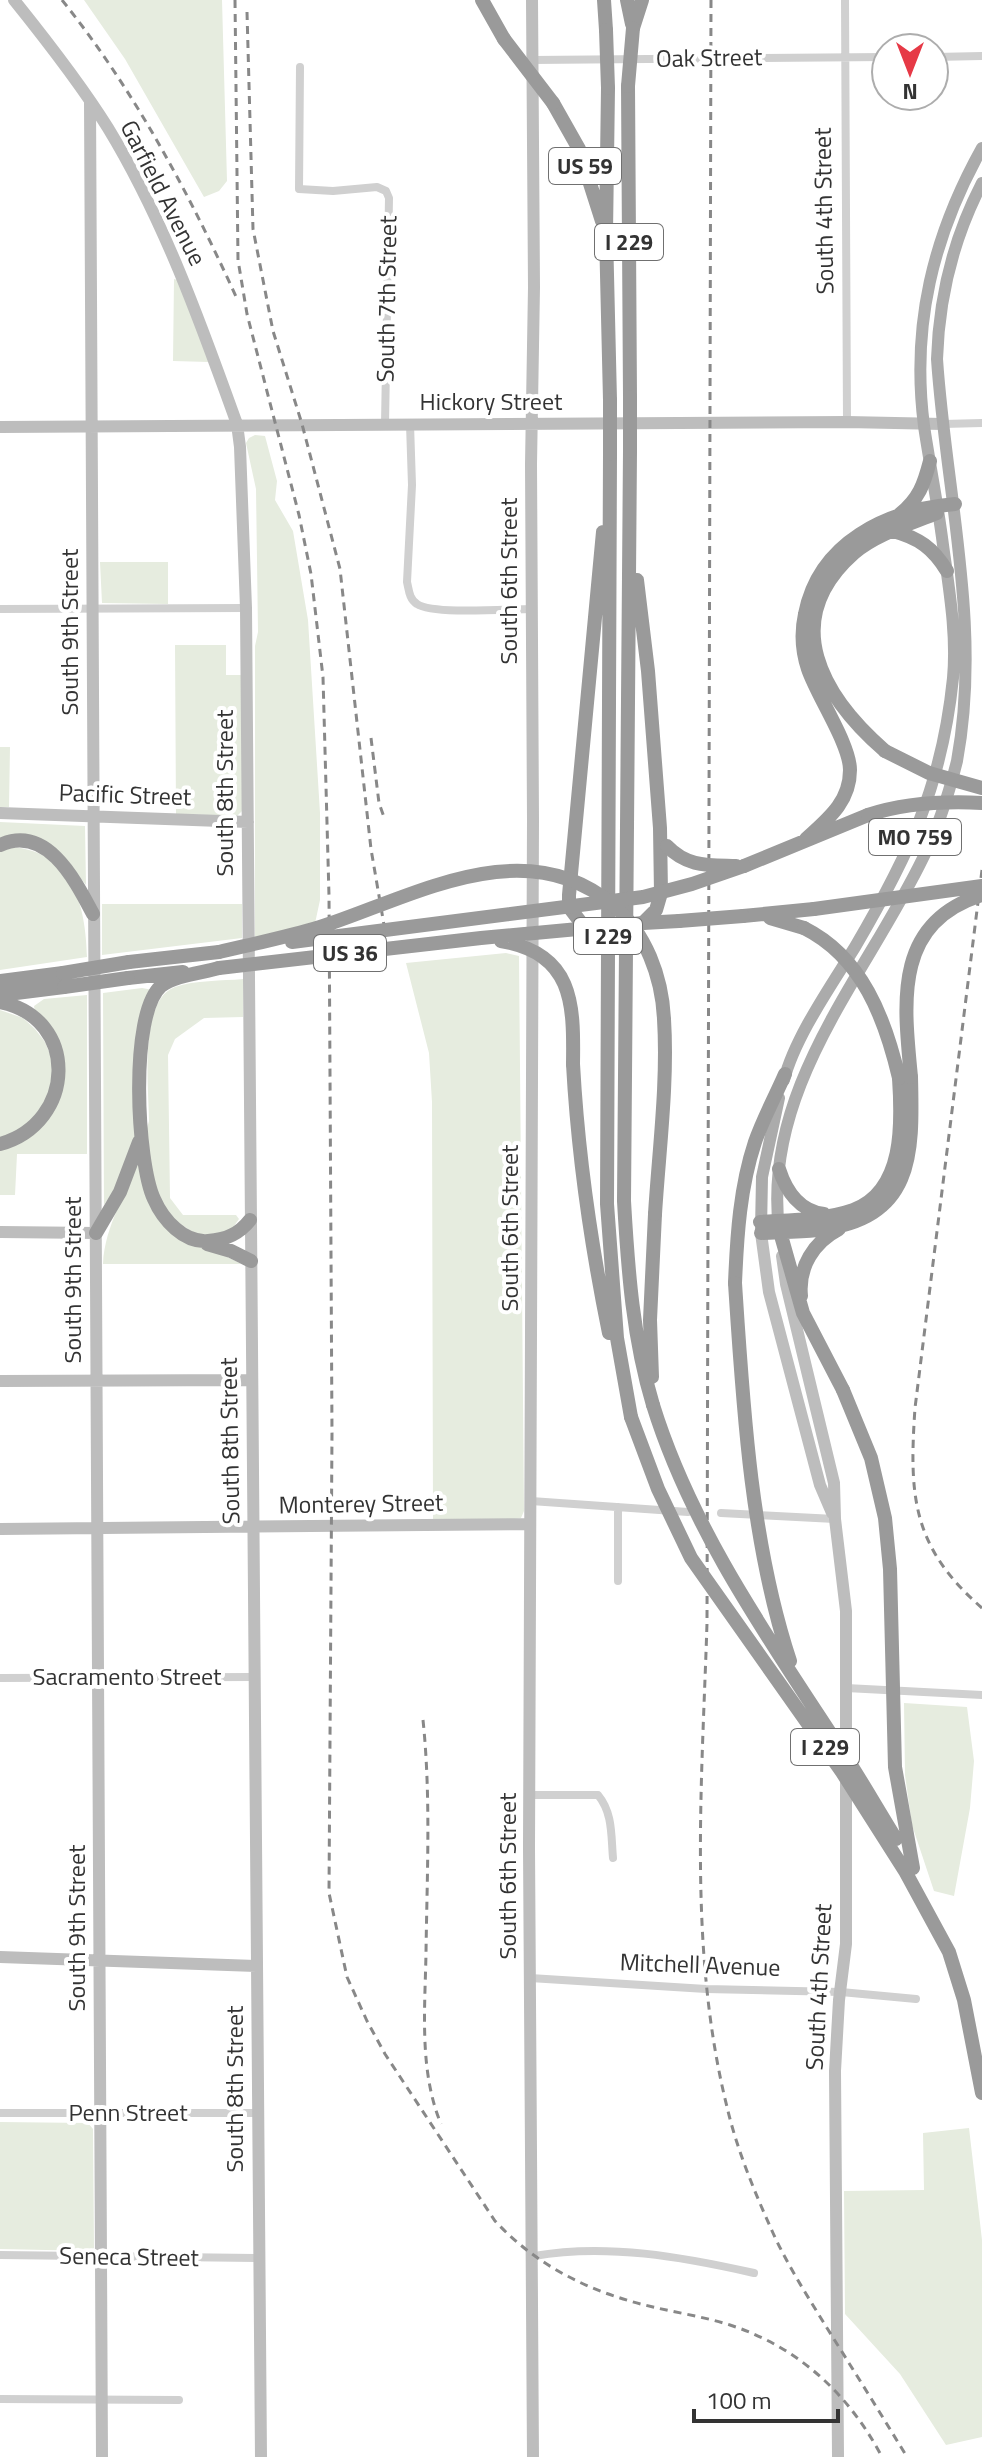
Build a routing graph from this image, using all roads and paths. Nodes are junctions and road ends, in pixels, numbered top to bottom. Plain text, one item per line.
1 (14, 0) edge
2 (482, 0) edge
3 (532, 0) edge
4 (604, 0) edge
5 (627, 0) edge
6 (642, 0) edge
7 (845, 0) edge
8 (633, 28) junction
9 (982, 56) edge
10 (844, 57) junction
11 (870, 57) edge
12 (950, 57) edge
13 (532, 60) junction
14 (300, 67) dead end
15 (90, 102) junction
16 (982, 148) edge
17 (982, 183) edge
18 (606, 233) junction
19 (847, 422) junction
20 (982, 423) edge
21 (237, 424) junction
22 (385, 424) junction
23 (410, 424) junction
24 (532, 424) junction
25 (924, 424) junction
26 (943, 424) junction
27 (91, 426) junction
28 (0, 427) edge
29 (930, 461) junction
30 (609, 500) junction
31 (955, 504) junction
32 (938, 509) junction
33 (900, 515) junction
34 (629, 516) junction
35 (893, 531) junction
36 (947, 571) junction
37 (246, 608) junction
38 (0, 609) edge
39 (92, 609) junction
40 (531, 609) junction
41 (982, 788) edge
42 (982, 803) edge
43 (0, 813) edge
44 (93, 816) junction
45 (248, 822) junction
46 (806, 839) junction
47 (0, 845) edge
48 (663, 848) junction
49 (744, 866) junction
50 (982, 886) edge
51 (661, 893) junction
52 (982, 895) edge
53 (569, 907) junction
54 (93, 914) junction
55 (748, 916) junction
56 (643, 923) junction
57 (585, 928) junction
58 (481, 938) junction
59 (219, 952) junction
60 (219, 968) junction
61 (128, 970) junction
62 (63, 980) junction
63 (0, 981) edge
64 (0, 995) edge
65 (0, 1002) edge
66 (785, 1074) junction
67 (905, 1078) junction
68 (141, 1130) junction
69 (0, 1144) edge
70 (779, 1169) junction
71 (832, 1215) junction
72 (250, 1220) junction
73 (854, 1221) junction
74 (779, 1226) junction
75 (761, 1228) junction
76 (0, 1232) edge
77 (96, 1233) junction
78 (201, 1242) junction
79 (251, 1261) junction
80 (803, 1313) junction
81 (96, 1380) junction
82 (252, 1380) junction
83 (0, 1381) edge
84 (653, 1405) junction
85 (631, 1417) junction
86 (531, 1501) junction
87 (618, 1507) junction
88 (688, 1512) dead end
89 (721, 1513) dead end
90 (835, 1519) junction
91 (530, 1524) junction
92 (253, 1527) junction
93 (98, 1528) junction
94 (0, 1529) edge
95 (618, 1581) dead end
96 (253, 1677) junction
97 (0, 1678) edge
98 (98, 1678) junction
99 (846, 1688) junction
100 (982, 1695) edge
101 (814, 1732) junction
102 (530, 1795) junction
103 (613, 1858) dead end
104 (913, 1868) junction
105 (0, 1957) edge
106 (99, 1961) junction
107 (257, 1966) junction
108 (530, 1978) junction
109 (841, 1992) junction
110 (916, 1999) dead end
111 (982, 2092) edge
112 (0, 2113) edge
113 (100, 2113) junction
114 (256, 2113) junction
115 (0, 2255) edge
116 (102, 2256) junction
117 (534, 2256) junction
118 (258, 2258) junction
119 (754, 2273) dead end
120 (0, 2399) edge
121 (103, 2400) junction
122 (179, 2400) dead end
123 (102, 2457) edge
124 (261, 2457) edge
125 (533, 2457) edge
126 (838, 2457) edge

1 - 15 main road, Garfield Avenue
2 - 18 highway, US 59, bridge
3 - 13 main road, South 6th Street
4 - 18 highway, I 229, bridge
5 - 8 highway, I 229
6 - 8 highway
7 - 10 street, South 4th Street
8 - 34 highway, I 229, bridge
9 - 12 street
10 - 11 street, Oak Street
10 - 13 street, Oak Street
10 - 19 street, South 4th Street
13 - 24 main road, South 6th Street
14 - 22 street, South 7th Street
15 - 21 main road, Garfield Avenue
15 - 27 main road, South 9th Street
16 - 25 main road, MO 759
17 - 26 main road, MO 759
18 - 30 highway, I 229, bridge
19 - 24 main road, Hickory Street
19 - 25 main road, Hickory Street
20 - 26 street, Hickory Street
21 - 22 main road, Hickory Street
21 - 27 main road, Hickory Street
21 - 37 main road, South 8th Street
22 - 23 main road, Hickory Street
23 - 24 main road, Hickory Street
23 - 40 street
24 - 40 main road, South 6th Street
25 - 26 main road, Hickory Street
25 - 29 main road, MO 759
26 - 31 main road, MO 759
27 - 28 main road, Hickory Street
27 - 39 main road, South 9th Street
29 - 32 main road, MO 759
29 - 33 highway
30 - 53 highway
30 - 85 highway, I 229
31 - 32 highway
31 - 70 main road, MO 759
32 - 33 highway
32 - 35 highway
32 - 36 main road, MO 759
33 - 46 highway
34 - 48 highway
34 - 84 highway, I 229
35 - 36 highway
35 - 41 highway, bridge
36 - 66 main road, MO 759
37 - 39 street
37 - 45 main road, South 8th Street
38 - 39 street
39 - 44 main road, South 9th Street
40 - 86 main road, South 6th Street
42 - 46 highway, US 36, bridge
43 - 44 main road, Pacific Street
44 - 45 main road, Pacific Street
44 - 54 main road, South 9th Street
45 - 72 main road, South 8th Street
46 - 49 highway, US 36
47 - 54 highway
48 - 49 highway, bridge
48 - 51 highway
49 - 51 highway, US 36, bridge
50 - 55 highway, US 36, bridge
51 - 53 highway, US 36, bridge
51 - 56 highway
52 - 67 highway, bridge
53 - 57 highway
53 - 59 highway, US 36, bridge
54 - 77 main road, South 9th Street
55 - 56 highway, US 36, bridge
55 - 67 highway, bridge
56 - 57 highway, US 36, bridge
57 - 58 highway, US 36, bridge
58 - 60 highway, US 36, bridge
58 - 85 highway, bridge
59 - 61 highway, US 36
59 - 84 highway, bridge
60 - 61 highway, US 36
60 - 68 highway
61 - 62 highway, US 36, bridge
62 - 63 highway, US 36
62 - 64 highway, US 36
65 - 69 highway
66 - 75 main road
66 - 101 highway, bridge
67 - 71 highway
67 - 73 highway
68 - 77 highway
68 - 78 highway
70 - 71 highway
70 - 74 main road, MO 759
71 - 74 highway
72 - 78 highway
72 - 79 main road, South 8th Street
73 - 74 highway
73 - 80 highway
74 - 75 highway
74 - 80 highway
74 - 90 main road
75 - 90 main road
76 - 77 main road
77 - 81 main road, South 9th Street
78 - 79 highway
79 - 82 main road, South 8th Street
80 - 104 highway, bridge
81 - 82 main road
81 - 83 main road
81 - 93 main road, South 9th Street
82 - 92 main road, South 8th Street
84 - 104 highway, I 229, bridge
85 - 101 highway, I 229, bridge
86 - 87 street
86 - 91 main road, South 6th Street
87 - 88 street
87 - 95 street
89 - 90 street
90 - 99 main road, South 4th Street
91 - 92 main road, Monterey Street
91 - 102 main road, South 6th Street
92 - 93 main road, Monterey Street
92 - 96 main road, South 8th Street
93 - 94 main road, Monterey Street
93 - 98 main road, South 9th Street
96 - 98 street, Sacramento Street
96 - 107 main road, South 8th Street
97 - 98 street, Sacramento Street
98 - 106 main road, South 9th Street
99 - 100 street
99 - 109 main road, South 4th Street
101 - 111 highway, I 229, bridge
102 - 103 street
102 - 108 main road, South 6th Street
104 - 111 highway, I 229, bridge
105 - 106 main road
106 - 107 main road
106 - 113 main road, South 9th Street
107 - 114 main road, South 8th Street
108 - 109 street, Mitchell Avenue
108 - 117 main road, South 6th Street
109 - 110 street, Mitchell Avenue
109 - 126 main road, South 4th Street
112 - 113 street, Penn Street
113 - 114 street, Penn Street
113 - 116 main road, South 9th Street
114 - 118 main road, South 8th Street
115 - 116 street, Seneca Street
116 - 118 street, Seneca Street
116 - 121 main road, South 9th Street
117 - 119 street
117 - 125 main road, South 6th Street
118 - 124 main road, South 8th Street
120 - 121 street
121 - 122 street
121 - 123 main road, South 9th Street

